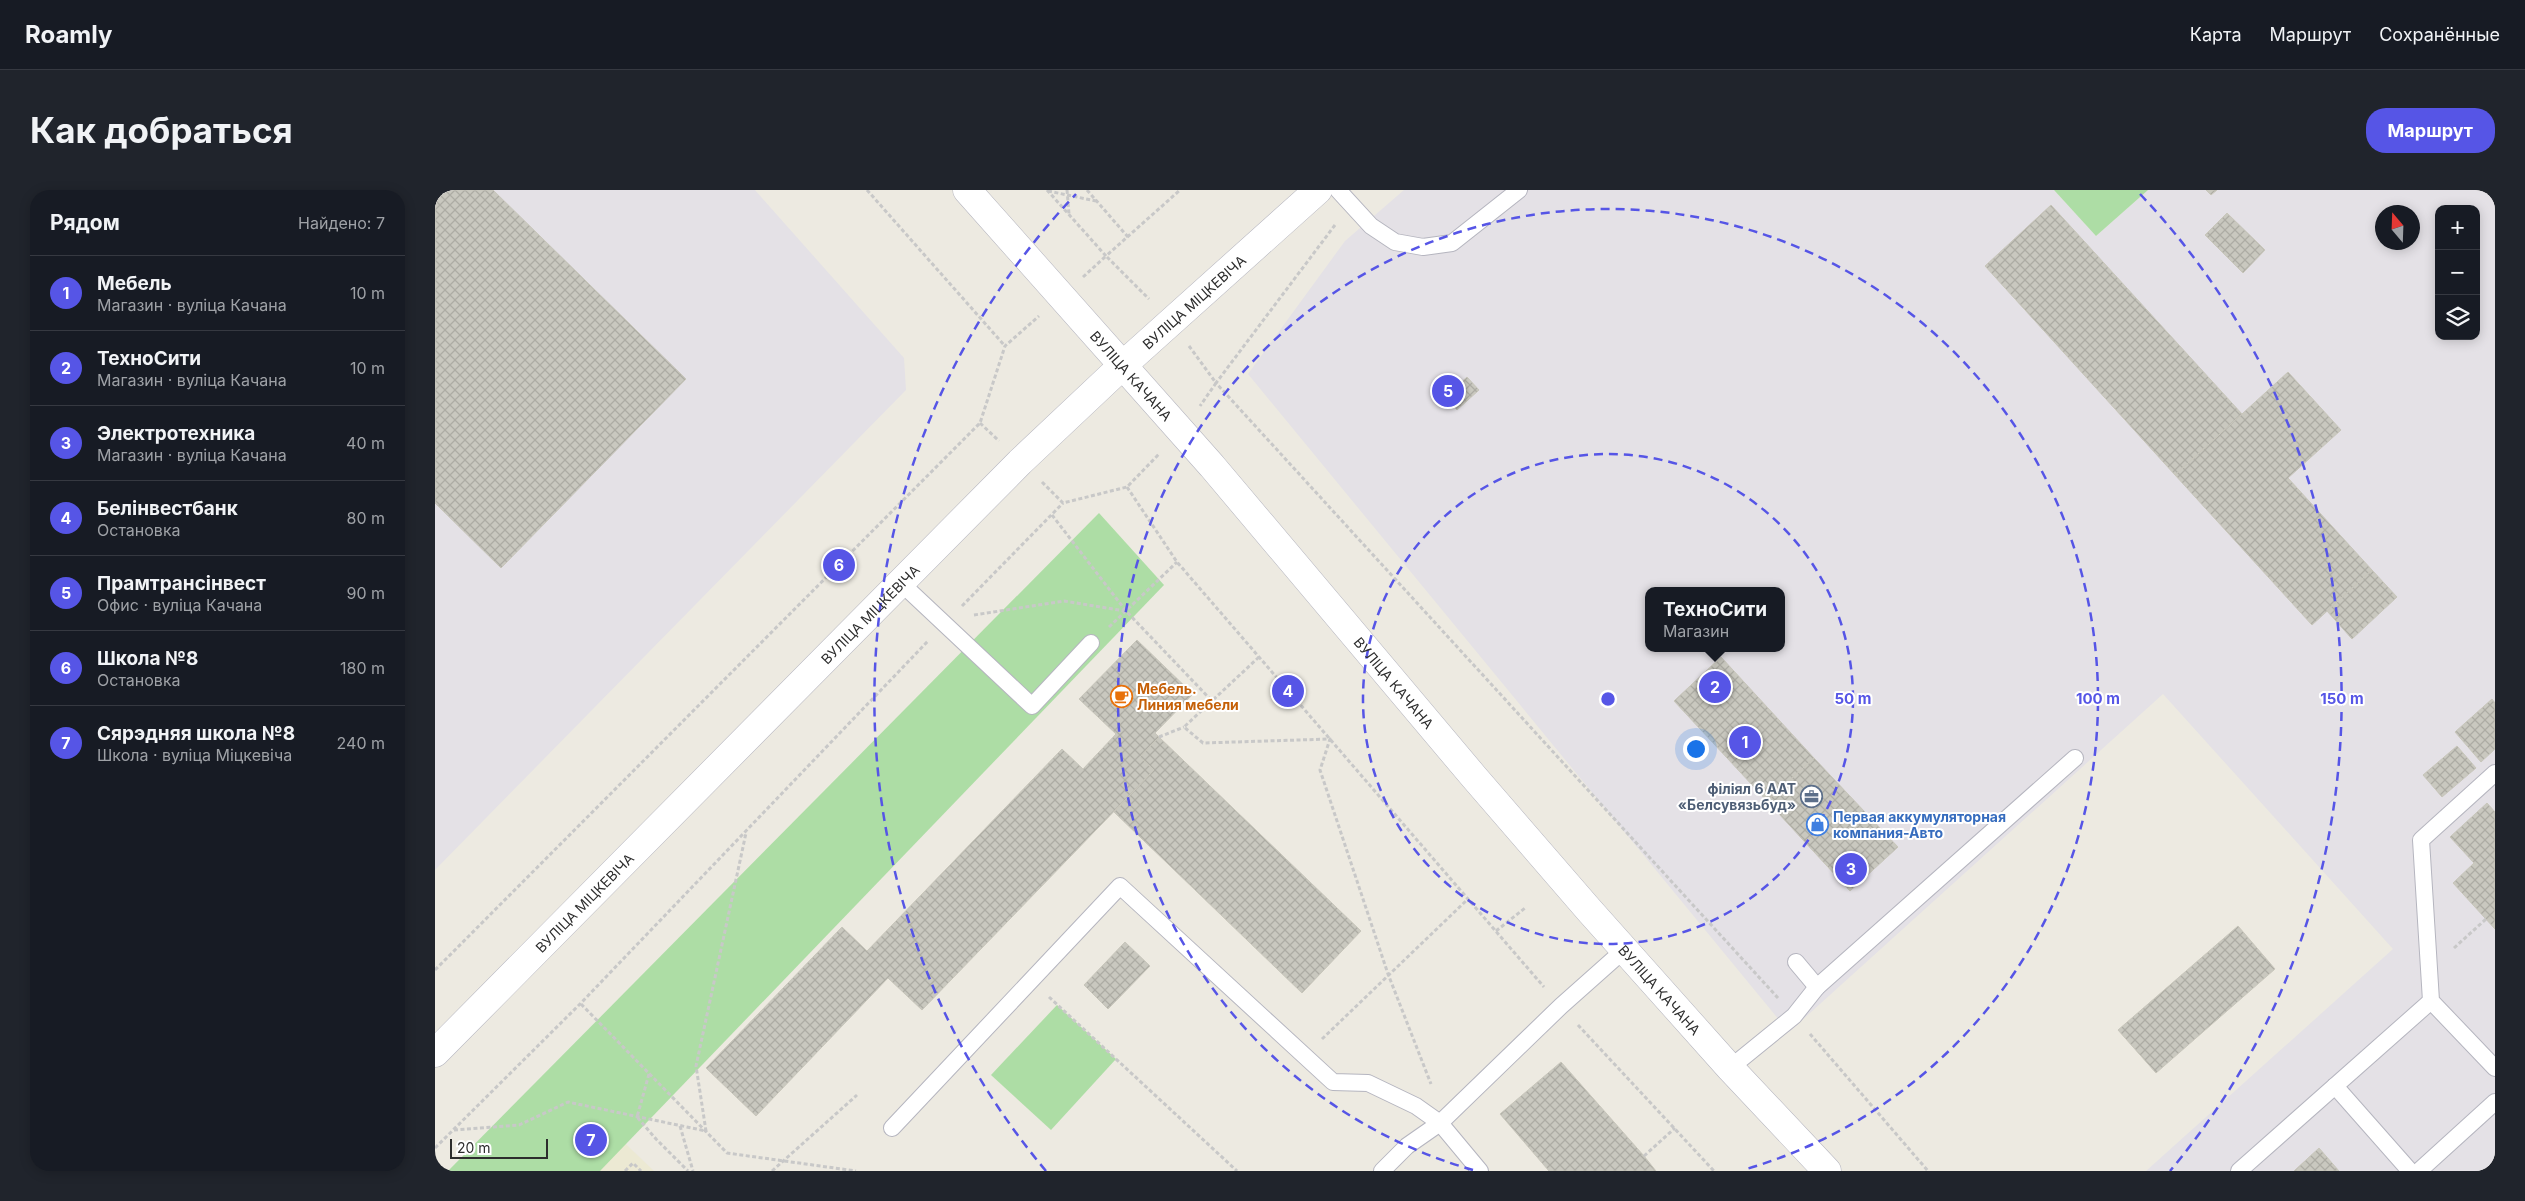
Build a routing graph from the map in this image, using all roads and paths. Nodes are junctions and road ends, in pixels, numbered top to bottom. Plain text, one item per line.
1 (867, 190) edge
2 (967, 190) edge
3 (1047, 190) edge
4 (1067, 190) edge
5 (1087, 190) edge
6 (1180, 190) edge
7 (1318, 190) edge
8 (1338, 190) edge
9 (1519, 190) edge
10 (1067, 195) junction
11 (1097, 201) junction
12 (1351, 205) junction
13 (1069, 215) junction
14 (1128, 237) junction
15 (1005, 346) dead end
16 (1123, 365) junction
17 (980, 423) dead end
18 (1127, 487) dead end
19 (1063, 503) dead end
20 (1052, 515) junction
21 (1177, 562) junction
22 (901, 583) junction
23 (1126, 611) junction
24 (969, 616) dead end
25 (945, 624) junction
26 (1091, 643) joint
27 (1259, 658) junction
28 (1212, 701) junction
29 (1184, 727) junction
30 (1159, 738) dead end
31 (1330, 739) junction
32 (2075, 758) dead end
33 (2495, 773) edge
34 (746, 831) junction
35 (1468, 899) junction
36 (1525, 908) dead end
37 (2486, 919) dead end
38 (1496, 932) junction
39 (1624, 950) junction
40 (1796, 962) dead end
41 (435, 970) edge
42 (2429, 971) junction
43 (1388, 974) junction
44 (1032, 981) junction
45 (1817, 987) junction
46 (2431, 1002) junction
47 (581, 1004) junction
48 (1561, 1006) junction
49 (1794, 1016) junction
50 (435, 1053) edge
51 (1305, 1056) junction
52 (1730, 1068) junction
53 (2495, 1068) edge
54 (649, 1074) junction
55 (2335, 1086) junction
56 (1432, 1087) dead end
57 (857, 1095) dead end
58 (2495, 1102) edge
59 (637, 1117) junction
60 (1440, 1122) junction
61 (680, 1126) junction
62 (892, 1128) dead end
63 (1675, 1128) junction
64 (453, 1130) junction
65 (706, 1131) junction
66 (435, 1148) edge
67 (1644, 1156) dead end
68 (783, 1160) junction
69 (2431, 1167) edge
70 (625, 1171) edge
71 (641, 1171) edge
72 (688, 1171) edge
73 (693, 1171) edge
74 (772, 1171) edge
75 (857, 1171) edge
76 (1237, 1171) edge
77 (1381, 1171) edge
78 (1480, 1171) edge
79 (1714, 1171) edge
80 (1827, 1171) edge
81 (1928, 1171) edge
82 (2239, 1171) edge
83 (2410, 1171) edge

1 - 15 path
2 - 16 main road, ВУЛІЦА КАЧАНА
3 - 10 path
3 - 13 path
4 - 10 path
5 - 11 path
6 - 14 path
7 - 16 main road, ВУЛІЦА МІЦКЕВІЧА
8 - 12 lane
9 - 12 lane
10 - 11 path
10 - 13 path
11 - 14 path
12 - 49 path
13 - 14 path
16 - 22 main road, ВУЛІЦА МІЦКЕВІЧА
16 - 39 main road, ВУЛІЦА КАЧАНА
17 - 41 path
18 - 21 path
19 - 20 path
20 - 23 path
20 - 25 path
21 - 23 path
21 - 27 path
22 - 25 lane
22 - 50 main road, ВУЛІЦА МІЦКЕВІЧА
23 - 24 path
23 - 26 path
23 - 28 path
25 - 26 lane
25 - 34 path
27 - 28 path
27 - 31 path
28 - 29 path
29 - 30 path
29 - 31 path
31 - 35 path
31 - 43 path
32 - 45 lane
33 - 42 lane
34 - 47 path
34 - 65 path
35 - 38 path
35 - 43 path
36 - 38 path
37 - 42 path
38 - 48 path
39 - 48 lane
39 - 52 main road, ВУЛІЦА КАЧАНА
40 - 45 lane
42 - 46 lane
43 - 51 path
43 - 56 path
44 - 51 lane
44 - 62 lane
44 - 76 path
45 - 49 lane
46 - 53 lane
46 - 55 lane
47 - 54 path
47 - 64 path
48 - 60 lane
48 - 63 path
49 - 52 lane
49 - 81 path
51 - 60 lane
52 - 80 main road, ВУЛІЦА КАЧАНА
54 - 59 path
54 - 65 path
55 - 82 lane
55 - 83 lane
57 - 68 path
58 - 69 lane
59 - 61 path
59 - 64 path
59 - 72 path
60 - 77 lane
60 - 78 lane
61 - 65 path
61 - 73 path
63 - 67 path
63 - 79 path
64 - 66 path
65 - 68 path
68 - 74 path
68 - 75 path
70 - 71 path

